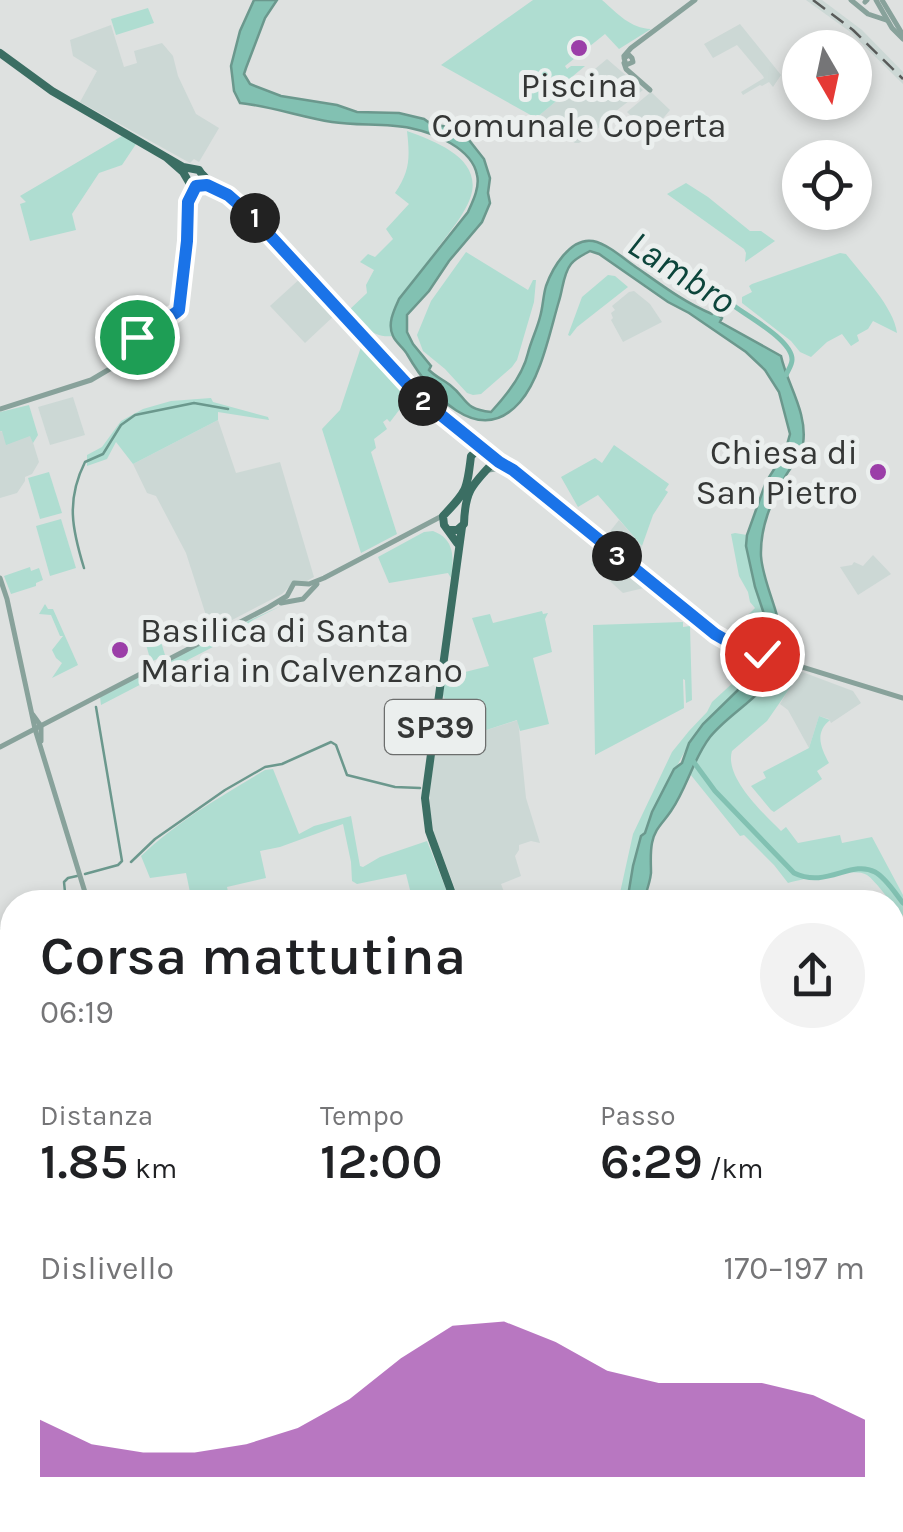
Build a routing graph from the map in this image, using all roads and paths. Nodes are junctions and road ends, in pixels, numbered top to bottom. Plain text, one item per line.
1 (695, 0) edge
2 (851, 1) edge
3 (866, 1) edge
4 (879, 1) edge
5 (866, 13) junction
6 (879, 15) junction
7 (903, 37) edge
8 (641, 42) junction
9 (0, 53) edge
10 (624, 60) junction
11 (633, 60) junction
12 (639, 80) junction
13 (650, 90) dead end
14 (167, 158) junction
15 (194, 169) junction
16 (203, 175) junction
17 (191, 183) junction
18 (218, 189) junction
19 (0, 409) edge
20 (465, 436) junction
21 (487, 453) junction
22 (470, 461) junction
23 (486, 471) junction
24 (446, 512) junction
25 (565, 514) junction
26 (464, 522) junction
27 (428, 524) junction
28 (447, 528) junction
29 (459, 548) junction
30 (0, 578) edge
31 (324, 578) junction
32 (304, 584) junction
33 (289, 591) junction
34 (307, 593) junction
35 (296, 600) junction
36 (269, 608) junction
37 (903, 698) edge
38 (38, 727) junction
39 (0, 746) edge
40 (84, 890) edge
41 (451, 890) edge

1 - 8 street
2 - 3 street
2 - 5 street
3 - 4 street
3 - 5 street
4 - 6 street
4 - 7 street
5 - 6 street
6 - 7 street
8 - 10 street
8 - 11 street
9 - 14 main road
10 - 11 street
10 - 12 street
11 - 12 street
12 - 13 street
14 - 15 main road
14 - 17 main road
15 - 16 main road
15 - 17 main road
16 - 17 main road
16 - 18 main road
17 - 18 main road
17 - 19 street
18 - 20 main road
20 - 21 main road
20 - 22 main road
21 - 22 main road
21 - 23 main road, SP39
21 - 25 street
22 - 23 main road
22 - 24 main road
23 - 25 street
23 - 26 main road, SP39
24 - 26 main road
24 - 27 street
24 - 28 main road
25 - 37 street
26 - 28 main road
26 - 29 main road, SP39
27 - 28 street
27 - 31 street
28 - 29 main road
29 - 41 main road, SP39
30 - 38 street
31 - 32 street
31 - 34 street
32 - 33 street
32 - 34 street
33 - 35 street
33 - 36 street
34 - 35 street
35 - 36 street
36 - 38 street
38 - 39 street
38 - 40 street

